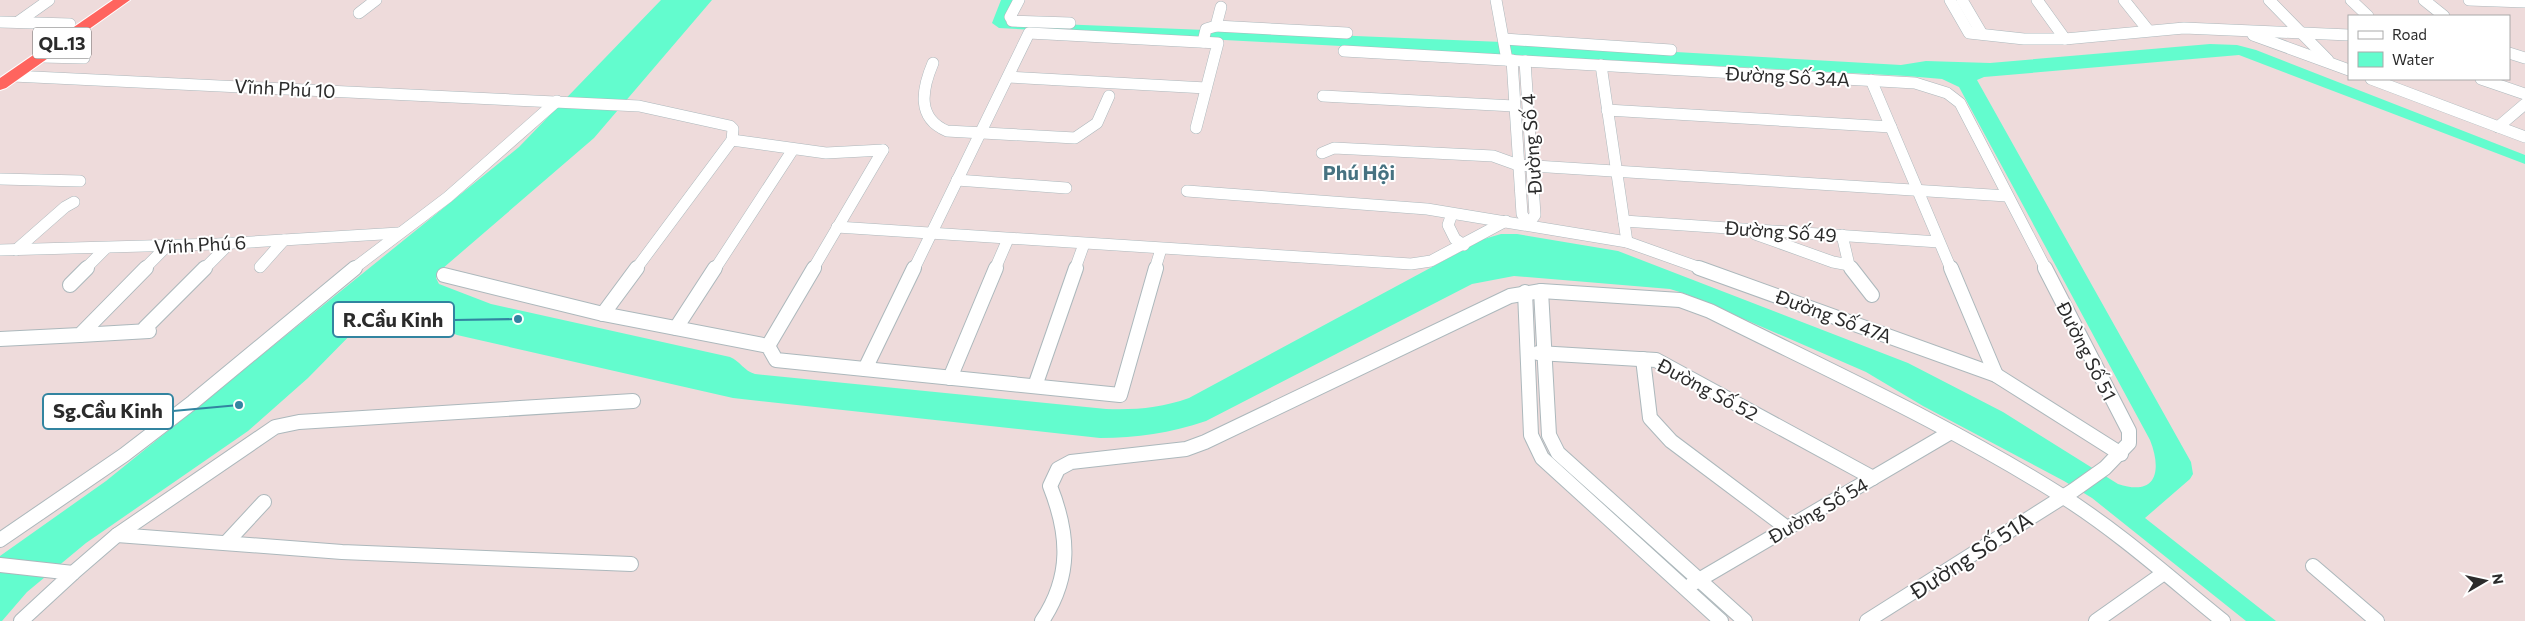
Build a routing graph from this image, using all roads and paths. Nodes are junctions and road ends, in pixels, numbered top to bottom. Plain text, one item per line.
1 (49, 0) edge
2 (105, 0) edge
3 (123, 0) edge
4 (376, 0) edge
5 (1019, 0) edge
6 (1496, 0) edge
7 (1950, 0) edge
8 (1962, 0) edge
9 (2037, 0) edge
10 (2124, 0) edge
11 (2269, 0) edge
12 (2351, 0) edge
13 (2424, 0) edge
14 (2469, 0) edge
15 (2525, 2) edge
16 (1220, 7) dead end
17 (359, 13) dead end
18 (2367, 15) edge
19 (2443, 15) edge
20 (0, 22) edge
21 (18, 22) junction
22 (70, 24) junction
23 (1069, 26) junction
24 (1216, 26) junction
25 (2148, 30) junction
26 (2242, 30) junction
27 (1347, 33) dead end
28 (2302, 33) junction
29 (1982, 34) junction
30 (2348, 35) edge
31 (2064, 39) junction
32 (1505, 40) junction
33 (1203, 41) junction
34 (1672, 50) dead end
35 (1344, 51) dead end
36 (2510, 53) edge
37 (42, 57) junction
38 (84, 58) dead end
39 (2525, 58) edge
40 (1508, 59) junction
41 (1525, 61) junction
42 (933, 63) dead end
43 (2331, 63) junction
44 (1601, 65) junction
45 (2348, 70) edge
46 (7, 74) edge
47 (1008, 77) junction
48 (1870, 80) junction
49 (2374, 80) edge
50 (2484, 80) edge
51 (0, 85) edge
52 (1206, 88) junction
53 (2525, 94) edge
54 (1109, 96) dead end
55 (1323, 96) dead end
56 (561, 101) junction
57 (2525, 104) edge
58 (1514, 106) junction
59 (1607, 110) junction
60 (1891, 127) junction
61 (2498, 127) junction
62 (1196, 128) dead end
63 (981, 132) junction
64 (2525, 138) edge
65 (732, 140) junction
66 (792, 151) junction
67 (1515, 161) junction
68 (1533, 162) junction
69 (1616, 167) junction
70 (0, 180) edge
71 (957, 180) junction
72 (80, 181) dead end
73 (1916, 186) junction
74 (1066, 188) dead end
75 (1187, 191) dead end
76 (2005, 192) junction
77 (74, 202) dead end
78 (1452, 214) junction
79 (1506, 221) junction
80 (1624, 221) junction
81 (1528, 224) junction
82 (837, 228) junction
83 (1741, 229) junction
84 (399, 233) junction
85 (931, 234) junction
86 (1842, 235) junction
87 (1008, 239) junction
88 (284, 240) junction
89 (1627, 242) junction
90 (1939, 242) junction
91 (230, 243) junction
92 (1084, 244) junction
93 (1464, 245) junction
94 (167, 246) junction
95 (106, 248) junction
96 (1161, 248) junction
97 (0, 250) edge
98 (16, 250) junction
99 (1850, 265) junction
100 (260, 267) dead end
101 (444, 275) dead end
102 (70, 285) dead end
103 (1541, 291) junction
104 (1525, 292) junction
105 (1872, 296) dead end
106 (604, 314) junction
107 (676, 328) junction
108 (80, 335) junction
109 (0, 339) edge
110 (768, 346) junction
111 (1528, 353) junction
112 (1545, 354) junction
113 (1643, 359) junction
114 (865, 369) junction
115 (1996, 375) junction
116 (950, 378) junction
117 (1035, 386) junction
118 (634, 401) dead end
119 (1951, 432) junction
120 (2120, 454) junction
121 (1873, 478) junction
122 (2068, 493) junction
123 (264, 502) dead end
124 (1787, 528) junction
125 (117, 535) junction
126 (0, 540) edge
127 (226, 543) junction
128 (631, 564) dead end
129 (0, 565) edge
130 (2312, 566) dead end
131 (73, 573) junction
132 (2164, 574) junction
133 (1699, 580) junction
134 (1685, 588) junction
135 (21, 621) edge
136 (1042, 621) edge
137 (1721, 621) edge
138 (1745, 621) edge
139 (1867, 621) edge
140 (2096, 621) edge
141 (2223, 621) edge
142 (2377, 621) edge

1 - 21 street
2 - 22 highway, QL.13
3 - 37 highway, QL.13
4 - 17 street
5 - 23 street
6 - 32 street
7 - 29 street
8 - 29 street
9 - 31 street
10 - 25 street
11 - 28 street
12 - 18 street
13 - 19 street
14 - 15 street
16 - 24 street
20 - 21 street
21 - 22 street
22 - 46 highway, QL.13
23 - 33 street
23 - 47 street
24 - 27 street
24 - 33 street
25 - 26 street
25 - 31 street
26 - 28 street
26 - 43 street
28 - 30 street
28 - 43 street
29 - 31 street
32 - 34 street
32 - 40 street
33 - 52 street
35 - 40 street, Đường Số 34A
36 - 39 street
37 - 38 street
37 - 46 highway, QL.13
40 - 41 street, Đường Số 34A
40 - 58 street
41 - 44 street, Đường Số 34A
41 - 68 street, Đường Số 4
42 - 63 street
43 - 45 street
44 - 48 street, Đường Số 34A
44 - 59 street
46 - 51 highway, QL.13
46 - 56 street, Vĩnh Phú 10
47 - 52 street
47 - 63 street
48 - 60 street
48 - 76 street, Đường Số 34A
49 - 61 street
50 - 53 street
52 - 62 street
54 - 63 street
55 - 58 street
56 - 65 street, Vĩnh Phú 10
56 - 84 street
57 - 61 street
58 - 67 street
59 - 60 street
59 - 69 street
60 - 73 street
61 - 64 street
63 - 71 street
65 - 66 street
65 - 106 street
66 - 82 street
66 - 107 street
67 - 67 street
67 - 68 street
67 - 81 street
68 - 69 street
68 - 81 street, Đường Số 4
69 - 73 street
69 - 80 street
70 - 72 street
71 - 74 street
71 - 85 street
73 - 76 street
73 - 90 street
75 - 78 street, Đường Số 47A
76 - 120 street, Đường Số 51
77 - 98 street
78 - 79 street, Đường Số 47A
78 - 93 street
79 - 81 street, Đường Số 47A
79 - 93 street
80 - 83 street, Đường Số 49
80 - 89 street
81 - 89 street, Đường Số 47A
82 - 85 street
82 - 110 street
83 - 86 street, Đường Số 49
83 - 99 street
84 - 88 street, Vĩnh Phú 6
84 - 126 street
85 - 87 street
85 - 114 street
86 - 90 street, Đường Số 49
86 - 99 street
87 - 92 street
87 - 116 street
88 - 91 street, Vĩnh Phú 6
88 - 100 street
89 - 115 street, Đường Số 47A
90 - 115 street
91 - 94 street, Vĩnh Phú 6
91 - 108 street
92 - 96 street
92 - 117 street
93 - 96 street
94 - 95 street, Vĩnh Phú 6
94 - 108 street
95 - 98 street, Vĩnh Phú 6
95 - 102 street
96 - 117 street
97 - 98 street, Vĩnh Phú 6
99 - 105 street
101 - 106 street
103 - 104 street
103 - 112 street
103 - 119 street
104 - 111 street
104 - 136 street
106 - 107 street
107 - 110 street
108 - 109 street
110 - 114 street
111 - 112 street, Đường Số 52
111 - 134 street
112 - 113 street, Đường Số 52
112 - 133 street
113 - 121 street, Đường Số 52
113 - 124 street
114 - 116 street
115 - 120 street, Đường Số 47A
116 - 117 street
118 - 125 street
119 - 121 street, Đường Số 54
119 - 122 street
120 - 122 street, Đường Số 51
121 - 124 street, Đường Số 54
122 - 132 street
122 - 139 street, Đường Số 51A
123 - 127 street
124 - 133 street, Đường Số 54
125 - 127 street
125 - 131 street
127 - 128 street
129 - 131 street
130 - 142 street
131 - 135 street
132 - 140 street
132 - 141 street
133 - 134 street, Đường Số 54
133 - 138 street
134 - 137 street

